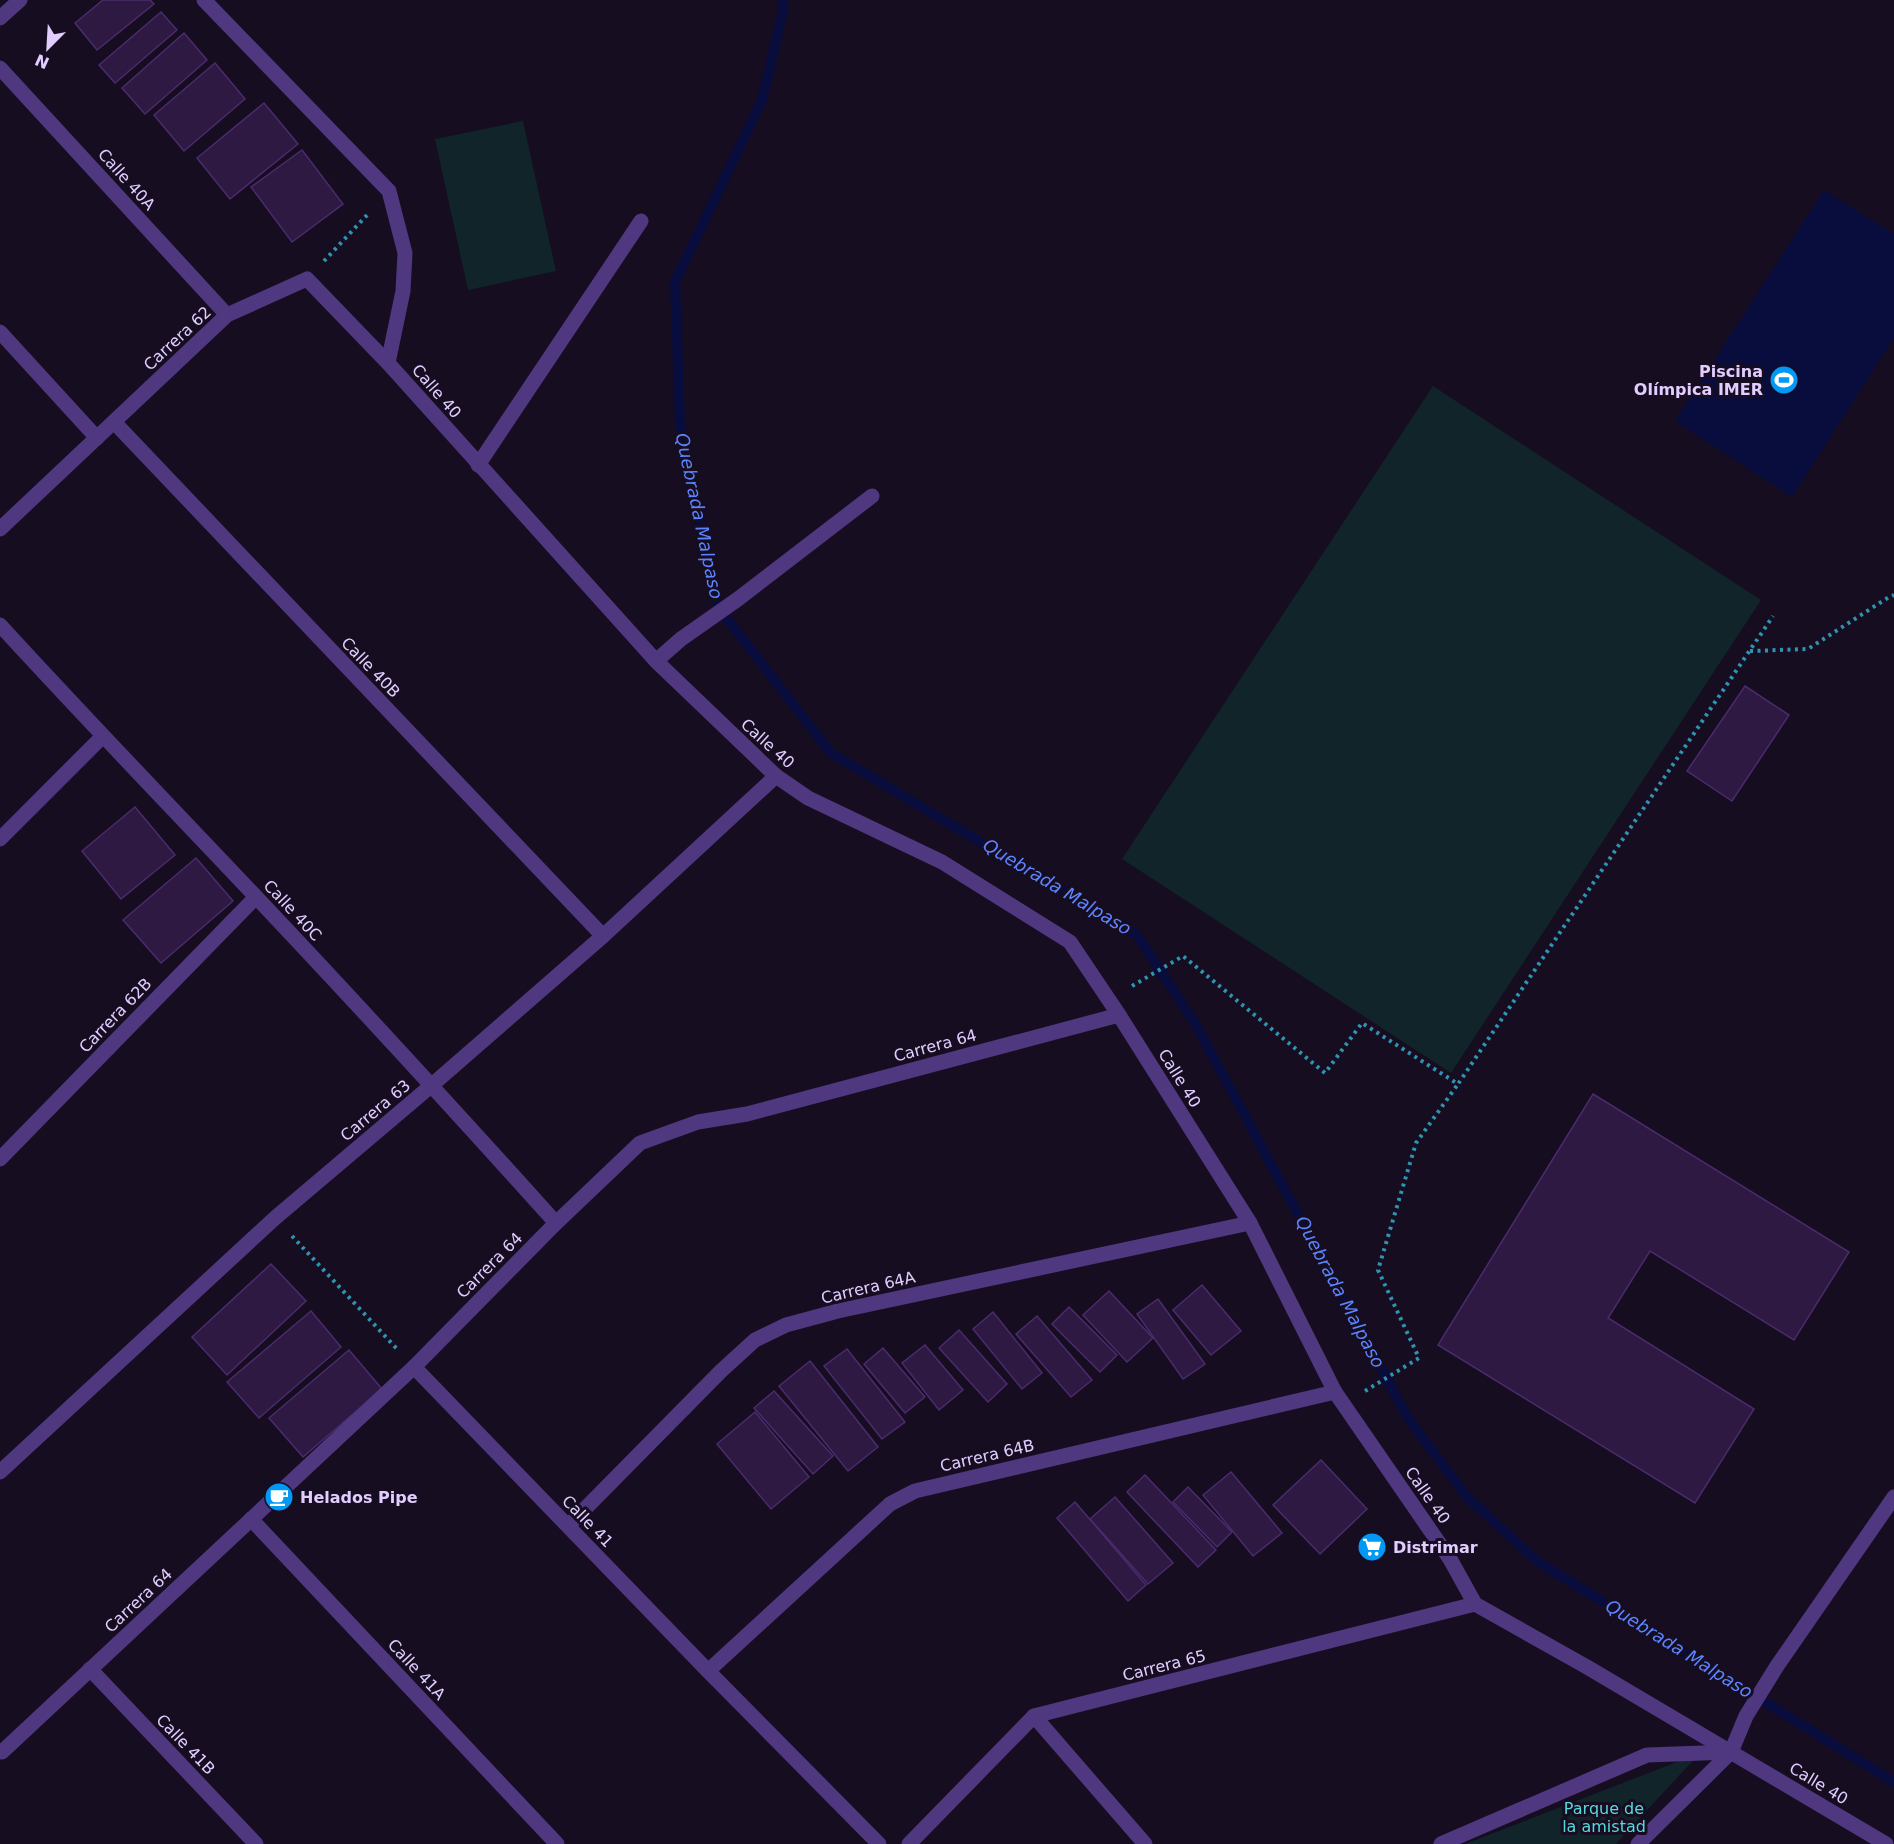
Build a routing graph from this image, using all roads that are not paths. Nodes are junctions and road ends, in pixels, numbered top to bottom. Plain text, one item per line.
1 (20, 0) edge
2 (204, 0) edge
3 (0, 18) edge
4 (0, 68) edge
5 (641, 221) dead end
6 (307, 279) joint
7 (227, 315) junction
8 (0, 332) edge
9 (388, 363) junction
10 (114, 422) junction
11 (96, 438) junction
12 (478, 465) junction
13 (872, 496) dead end
14 (0, 529) edge
15 (0, 625) edge
16 (656, 661) junction
17 (102, 737) junction
18 (776, 777) junction
19 (0, 839) edge
20 (256, 897) junction
21 (603, 936) junction
22 (1119, 1015) junction
23 (432, 1085) junction
24 (0, 1159) edge
25 (556, 1223) junction
26 (1250, 1223) junction
27 (414, 1367) junction
28 (1335, 1392) junction
29 (0, 1472) edge
30 (1894, 1497) edge
31 (251, 1519) junction
32 (568, 1526) junction
33 (1475, 1604) junction
34 (90, 1669) junction
35 (708, 1671) junction
36 (1034, 1716) junction
37 (2, 1752) dead end
38 (1731, 1752) junction
39 (256, 1844) edge
40 (557, 1844) edge
41 (879, 1844) edge
42 (909, 1844) edge
43 (1145, 1844) edge
44 (1441, 1844) edge
45 (1638, 1844) edge
46 (1886, 1844) edge

1 - 3 street
2 - 9 street, Calle 40
4 - 7 street, Calle 40A
5 - 12 street
6 - 7 street, Carrera 62
6 - 9 street, Calle 40
7 - 10 street, Carrera 62
8 - 11 street
9 - 12 street, Calle 40
10 - 11 street, Carrera 62
10 - 21 street, Calle 40B
11 - 14 street, Carrera 62
12 - 16 street, Calle 40
13 - 16 street
15 - 17 street, Calle 40C
16 - 18 street, Calle 40
17 - 19 street
17 - 20 street, Calle 40C
18 - 21 street, Carrera 63
18 - 22 street, Calle 40
20 - 23 street, Calle 40C
20 - 24 street, Carrera 62B
21 - 23 street, Carrera 63
22 - 25 street, Carrera 64
22 - 26 street, Calle 40
23 - 25 street, Calle 40C
23 - 29 street, Carrera 63
25 - 27 street, Carrera 64
26 - 28 street, Calle 40
26 - 32 street, Carrera 64A
27 - 31 street, Carrera 64
27 - 32 street, Calle 41
28 - 33 street, Calle 40
28 - 35 street, Carrera 64B
30 - 38 street
31 - 34 street, Carrera 64
31 - 40 street, Calle 41A
32 - 35 street, Calle 41
33 - 36 street, Carrera 65
33 - 38 street, Calle 40
34 - 37 street, Carrera 64
34 - 39 street, Calle 41B
35 - 41 street, Calle 41
36 - 42 street
36 - 43 street
38 - 44 street
38 - 45 street
38 - 46 street, Calle 40

